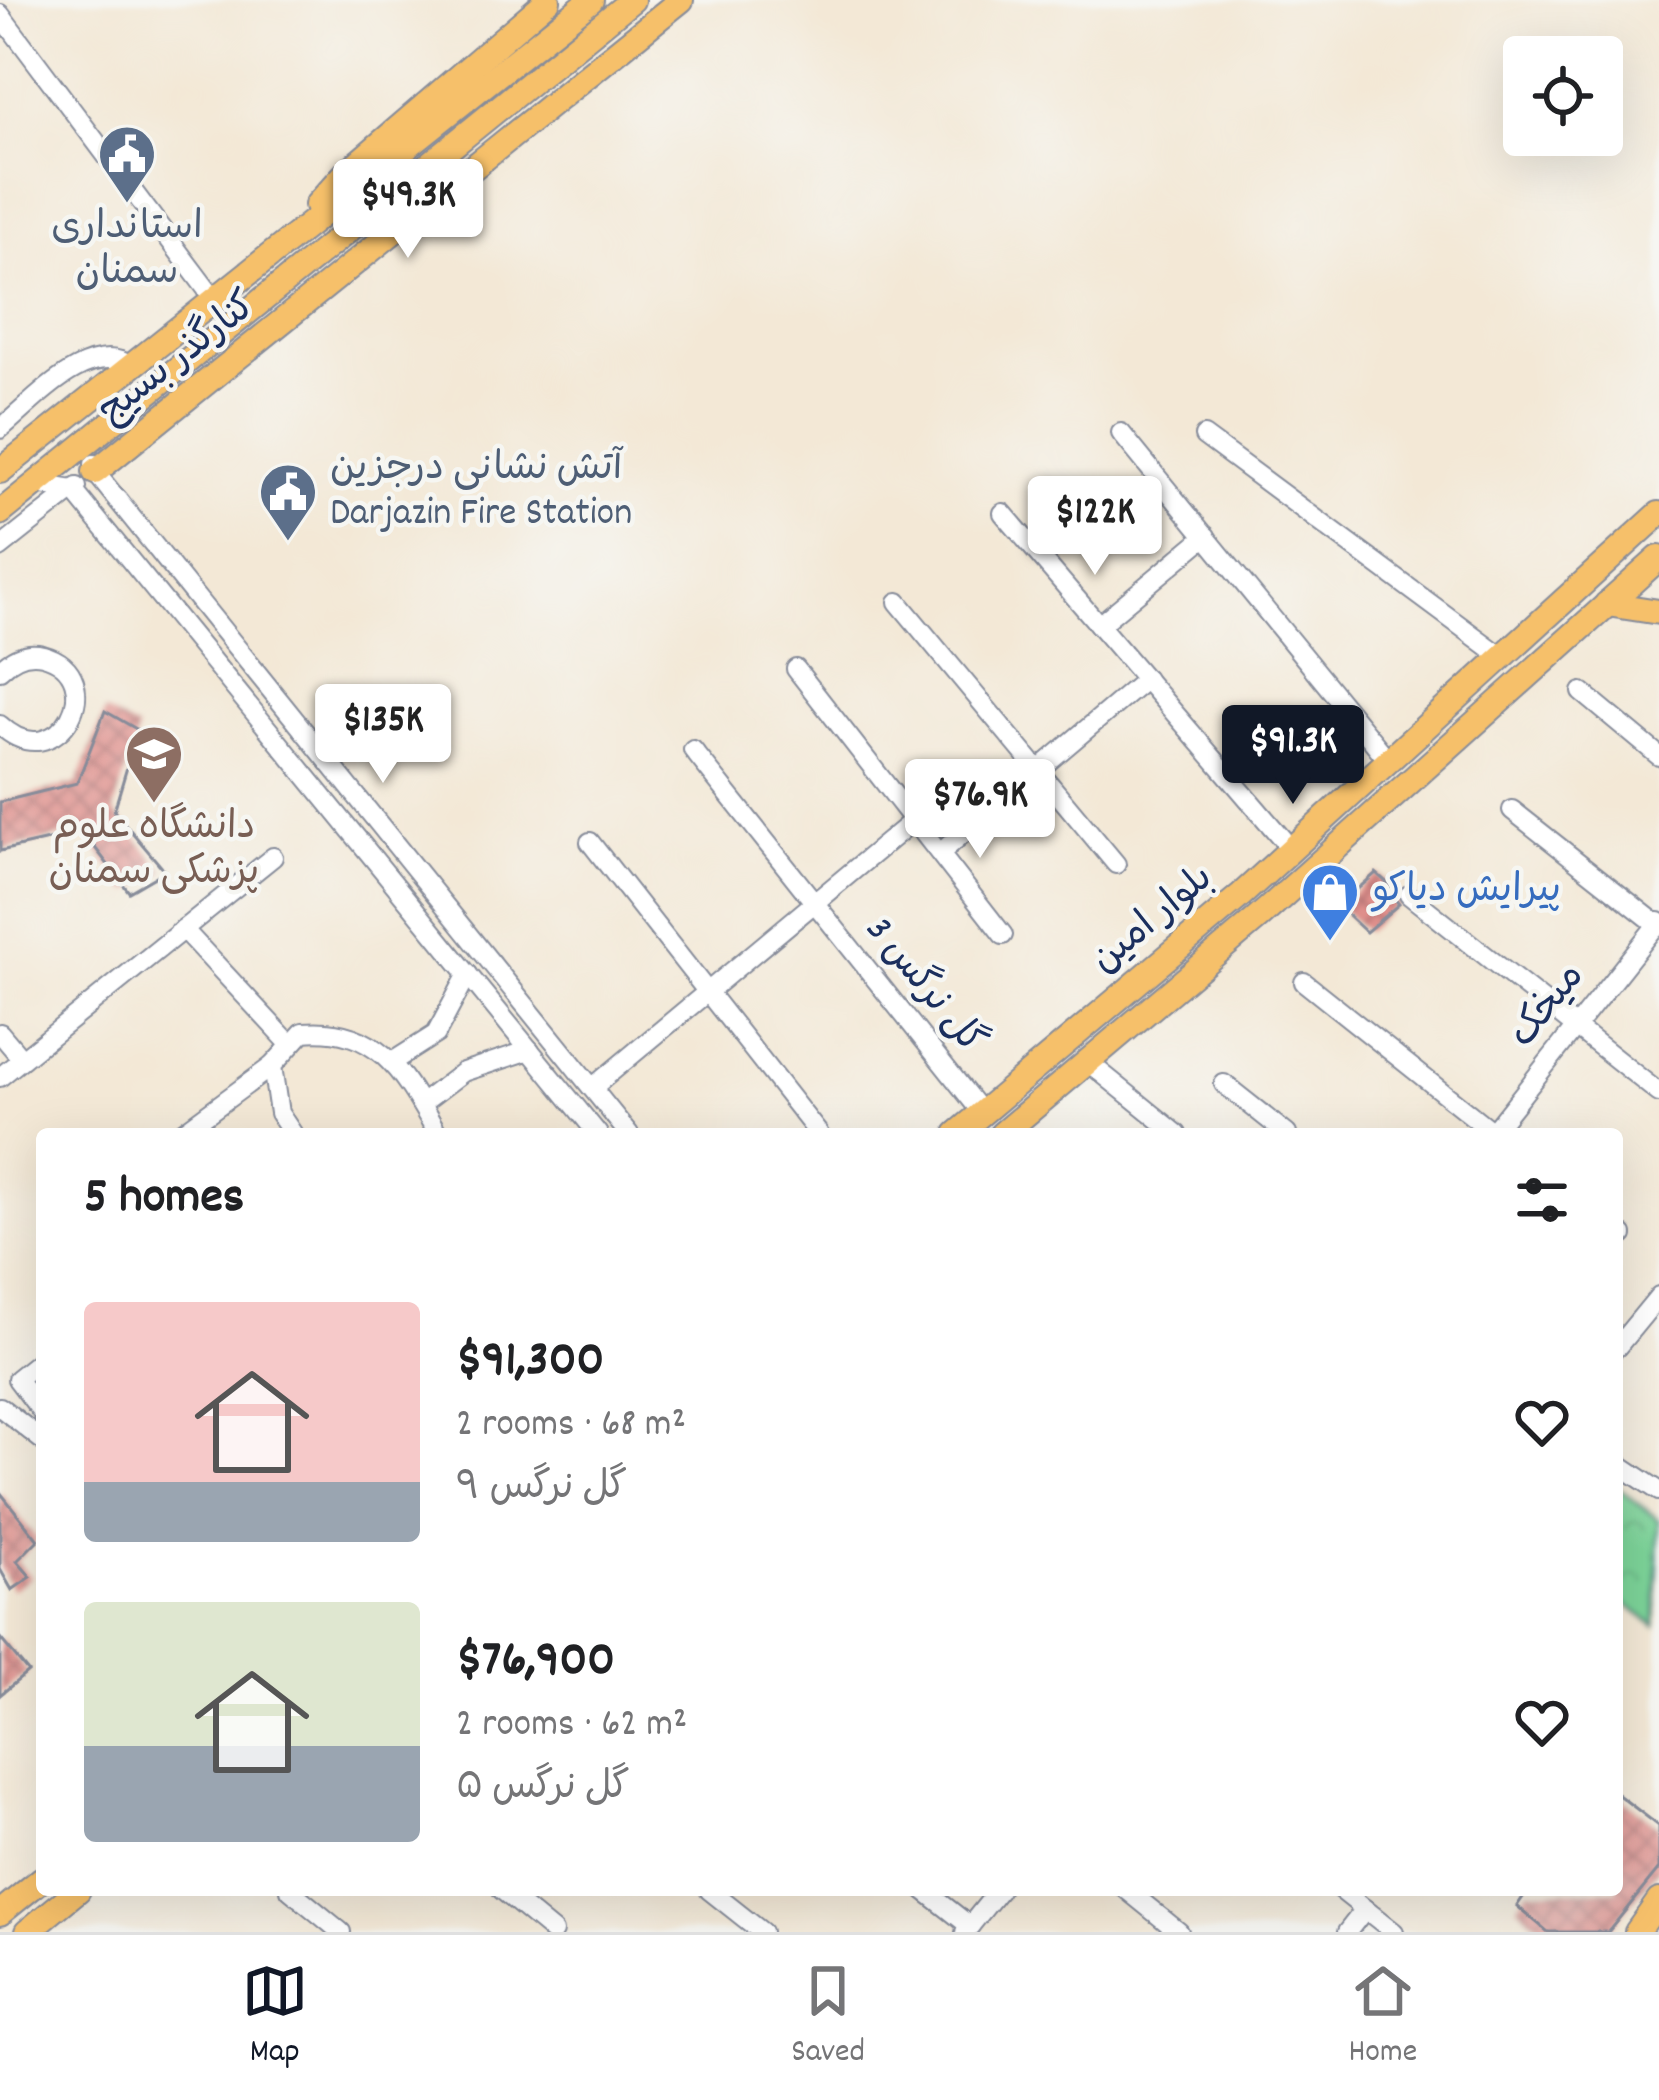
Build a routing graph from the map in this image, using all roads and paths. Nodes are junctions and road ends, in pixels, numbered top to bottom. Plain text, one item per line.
1 (548, 0) edge
2 (591, 0) edge
3 (632, 0) edge
4 (681, 0) edge
5 (0, 14) edge
6 (275, 254) junction
7 (214, 299) junction
8 (133, 367) junction
9 (0, 429) edge
10 (1121, 433) dead end
11 (1204, 436) dead end
12 (91, 441) junction
13 (0, 471) edge
14 (95, 472) junction
15 (37, 484) junction
16 (73, 490) junction
17 (118, 501) junction
18 (0, 513) edge
19 (1003, 513) dead end
20 (1659, 514) edge
21 (98, 520) junction
22 (1206, 536) junction
23 (0, 548) edge
24 (1659, 558) edge
25 (898, 602) dead end
26 (1607, 604) junction
27 (1659, 612) edge
28 (1099, 625) junction
29 (1501, 656) junction
30 (0, 670) edge
31 (796, 670) dead end
32 (1146, 680) junction
33 (1582, 692) dead end
34 (1, 728) edge
35 (693, 750) dead end
36 (1659, 756) edge
37 (1388, 760) junction
38 (1039, 773) junction
39 (1512, 810) dead end
40 (914, 820) junction
41 (590, 842) dead end
42 (398, 848) junction
43 (1292, 849) junction
44 (940, 853) junction
45 (273, 857) dead end
46 (378, 863) junction
47 (1116, 864) dead end
48 (431, 890) junction
49 (1409, 895) dead end
50 (1240, 896) junction
51 (412, 904) junction
52 (813, 904) junction
53 (1258, 918) junction
54 (1658, 924) edge
55 (183, 929) junction
56 (1003, 935) dead end
57 (468, 974) junction
58 (1304, 982) dead end
59 (706, 993) junction
60 (1576, 1027) junction
61 (0, 1033) edge
62 (289, 1043) junction
63 (530, 1051) junction
64 (22, 1059) junction
65 (392, 1062) junction
66 (1088, 1062) junction
67 (272, 1066) junction
68 (0, 1077) edge
69 (1224, 1084) dead end
70 (592, 1088) junction
71 (1659, 1093) edge
72 (421, 1104) junction
73 (982, 1113) junction
74 (188, 1128) edge
75 (289, 1128) edge
76 (435, 1128) edge
77 (593, 1128) edge
78 (624, 1128) edge
79 (814, 1128) edge
80 (964, 1128) edge
81 (1009, 1128) edge
82 (1170, 1128) edge
83 (1279, 1128) edge
84 (1487, 1128) edge
85 (1497, 1128) edge
86 (1659, 1296) edge
87 (1623, 1340) edge
88 (36, 1364) edge
89 (36, 1404) edge
90 (0, 1407) edge
91 (36, 1435) edge
92 (1623, 1467) edge
93 (1659, 1491) edge
94 (36, 1884) edge
95 (71, 1896) edge
96 (297, 1896) edge
97 (509, 1896) edge
98 (717, 1896) edge
99 (931, 1896) edge
100 (994, 1896) edge
101 (1134, 1896) edge
102 (1349, 1896) edge
103 (1659, 1901) edge
104 (1365, 1909) junction
105 (0, 1913) edge
106 (968, 1929) edge
107 (27, 1932) edge
108 (341, 1932) edge
109 (553, 1932) edge
110 (762, 1932) edge
111 (1179, 1932) edge
112 (1347, 1932) edge
113 (1394, 1932) edge
114 (1637, 1932) edge

1 - 6 main road, کنارگذر بسیج
2 - 6 main road
3 - 12 main road
4 - 14 main road, کنارگذر بسیج
5 - 7 street
6 - 7 main road
7 - 8 main road
8 - 9 street, کنارگذر بسیج
8 - 13 main road
10 - 22 street
11 - 29 street
12 - 14 street
12 - 15 main road
14 - 16 street, کنارگذر بسیج
14 - 17 street
15 - 16 street
15 - 18 main road
16 - 21 street
16 - 23 street, کنارگذر بسیج
17 - 21 street
17 - 42 street
19 - 28 street
20 - 29 main road, بلوار امین
21 - 46 street
22 - 28 street
22 - 37 street
24 - 26 main road, بلوار امین
25 - 38 street
26 - 27 main road
26 - 53 main road, بلوار امین
28 - 32 street
29 - 37 main road, بلوار امین
30 - 34 street
31 - 40 street
32 - 38 street
32 - 43 street
33 - 36 street
35 - 52 street, گل نرگس 3
37 - 43 main road, بلوار امین
38 - 44 street
38 - 47 street
39 - 54 street
40 - 44 street
40 - 52 street
41 - 59 street
42 - 46 street
42 - 48 street
43 - 50 main road, بلوار امین
44 - 56 street
45 - 55 street
46 - 51 street
48 - 51 street
48 - 70 street
49 - 60 street
50 - 53 main road
50 - 73 main road, بلوار امین
51 - 57 street
52 - 59 street
52 - 73 street, گل نرگس 3
53 - 66 main road, بلوار امین
54 - 60 street, میخک
55 - 62 street
55 - 64 street
57 - 63 street
57 - 65 street
58 - 84 street
59 - 70 street
59 - 79 street
60 - 71 street
60 - 85 street, میخک
61 - 64 street
62 - 65 street
62 - 67 street
63 - 72 street
63 - 77 street
64 - 68 street
65 - 72 street
66 - 81 main road, بلوار امین
66 - 82 street
67 - 74 street
67 - 75 street
69 - 83 street
70 - 78 street
72 - 76 street
73 - 80 main road, بلوار امین
86 - 87 street
88 - 89 street
90 - 91 street
92 - 93 street
94 - 105 main road
95 - 107 main road
96 - 108 street
97 - 109 street
98 - 110 street
99 - 106 street
100 - 106 street
101 - 111 street
102 - 104 street
103 - 114 main road
104 - 112 street
104 - 113 street

